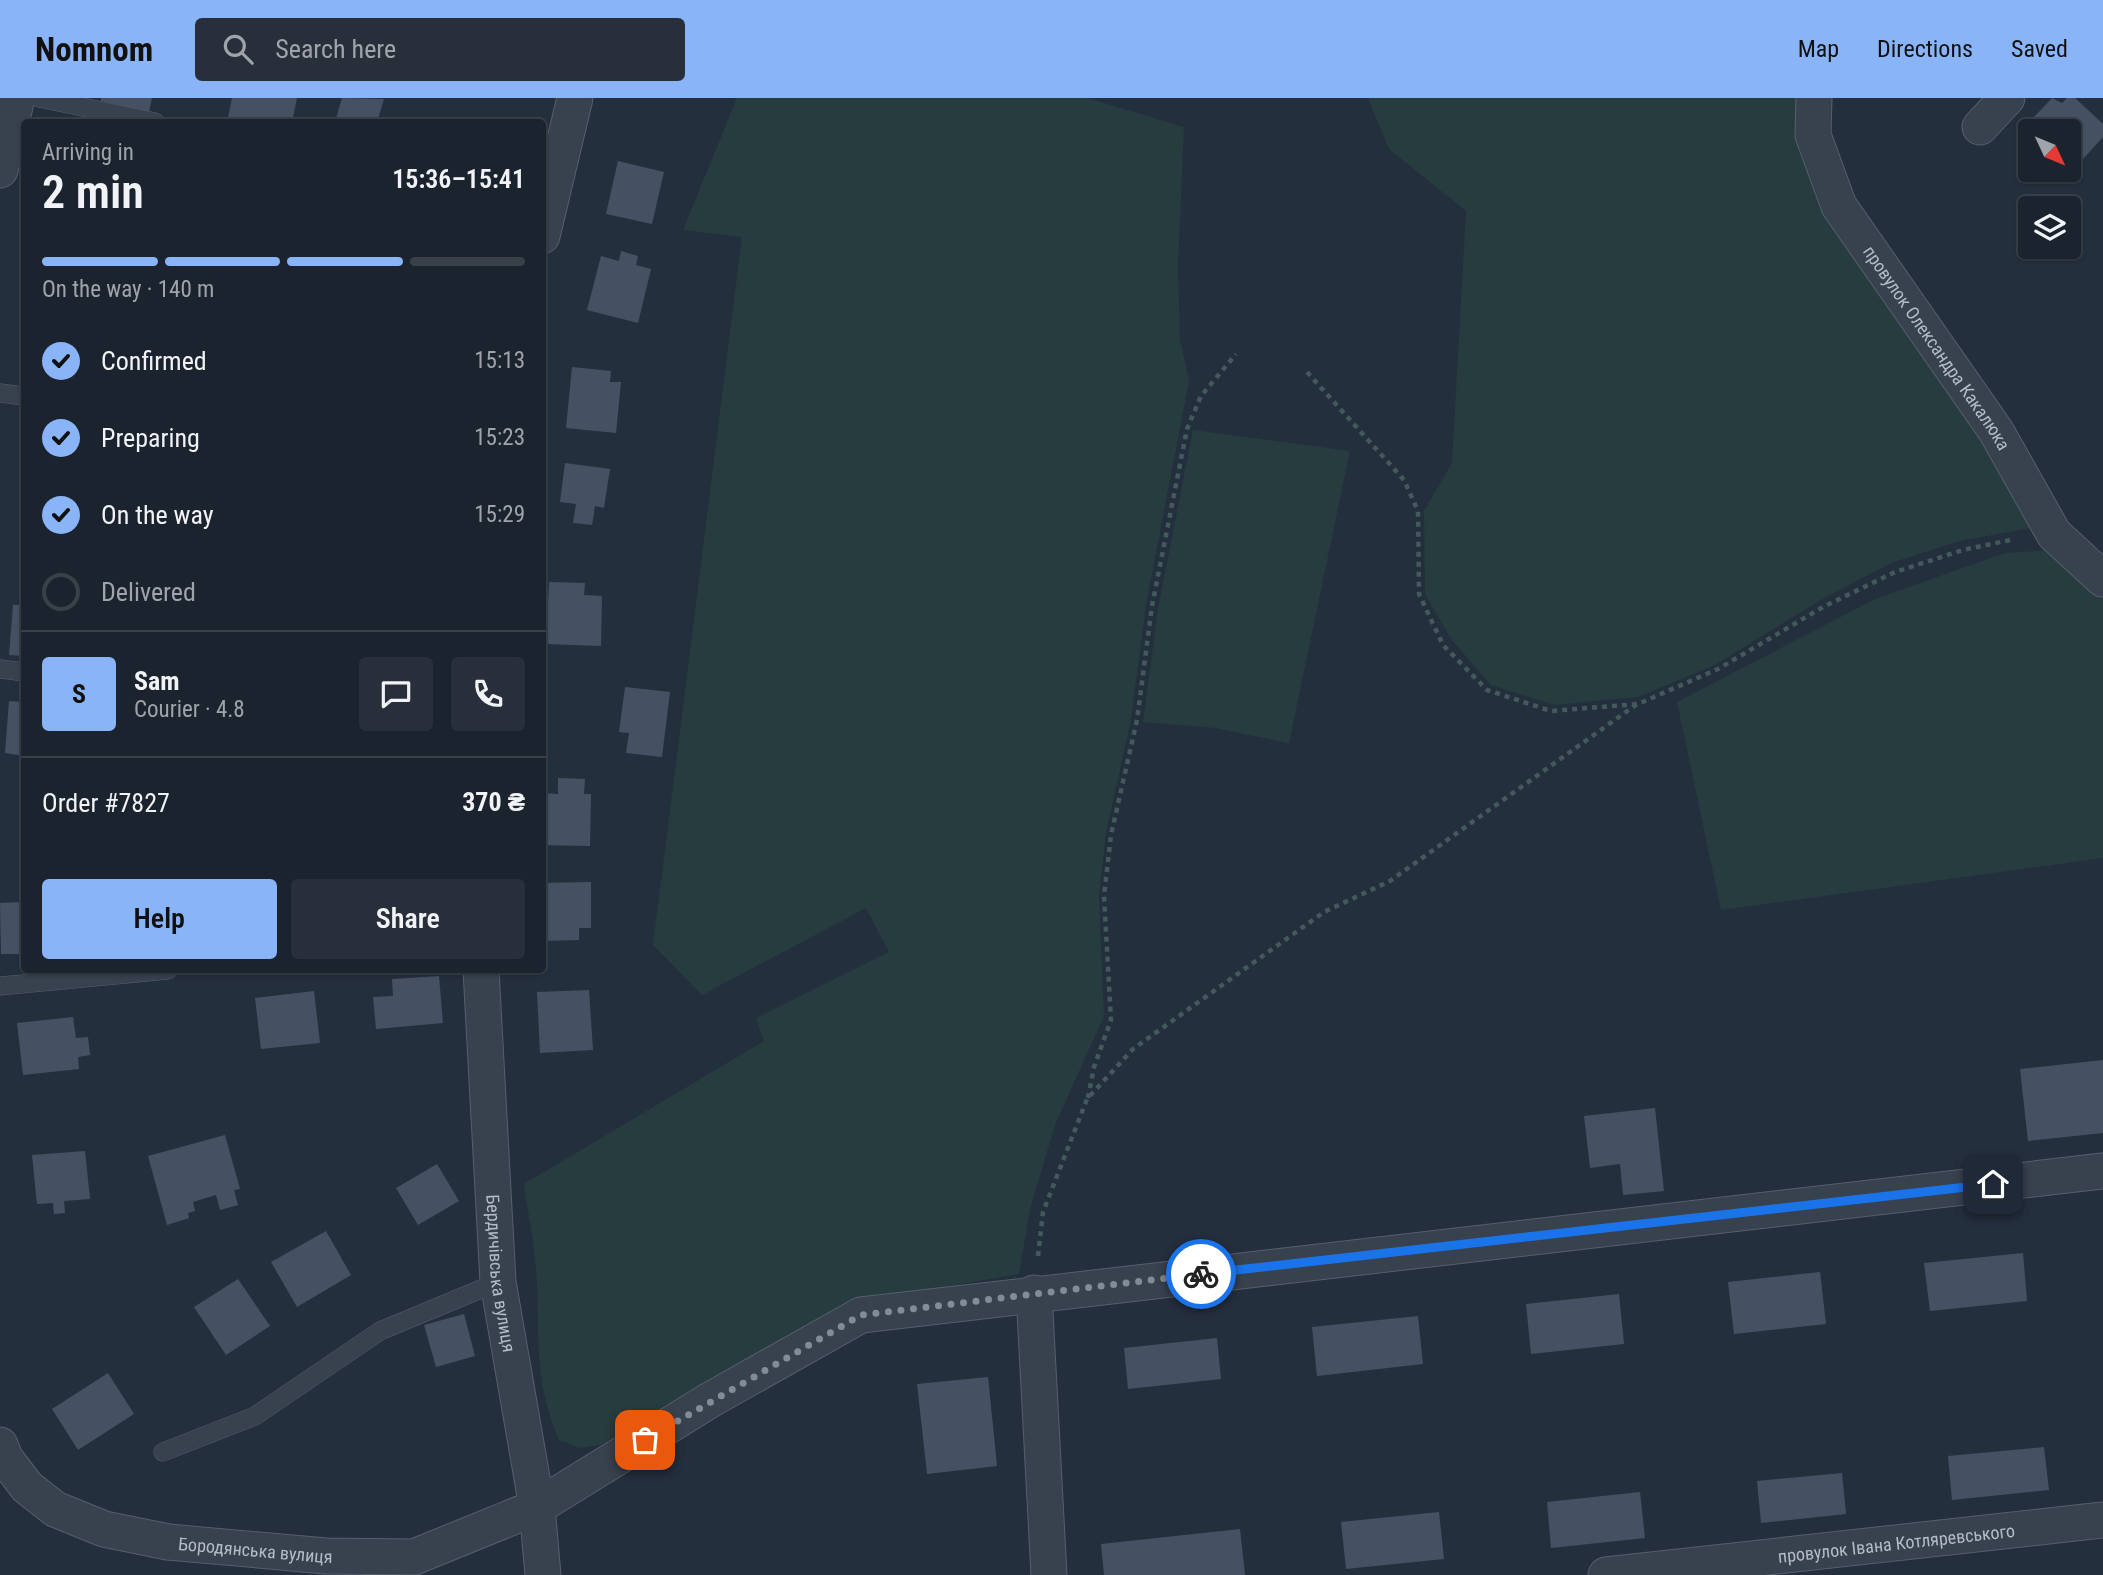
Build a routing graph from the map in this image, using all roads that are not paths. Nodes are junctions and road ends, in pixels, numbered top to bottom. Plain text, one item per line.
1 (17, 98) edge
2 (39, 98) edge
3 (575, 98) edge
4 (1814, 98) edge
5 (2007, 98) edge
6 (140, 119) edge
7 (1980, 127) dead end
8 (0, 170) edge
9 (546, 207) edge
10 (0, 393) edge
11 (21, 396) edge
12 (2103, 579) edge
13 (0, 669) edge
14 (21, 671) edge
15 (136, 973) edge
16 (481, 973) edge
17 (0, 986) edge
18 (2103, 1171) edge
19 (498, 1282) junction
20 (1034, 1293) junction
21 (0, 1446) edge
22 (163, 1452) dead end
23 (537, 1507) junction
24 (2103, 1520) edge
25 (542, 1575) edge
26 (1049, 1575) edge
27 (1606, 1575) edge

1 - 8 street
2 - 6 lane
3 - 9 street
4 - 12 street, провулок Олександра Какалюка
5 - 7 street
10 - 11 lane
13 - 14 lane
15 - 17 lane
16 - 19 street, Бердичівська вулиця
18 - 20 street, Бородянська вулиця
19 - 22 lane
19 - 23 street, Бердичівська вулиця
20 - 23 street, Бородянська вулиця
20 - 26 street
21 - 23 street, Бородянська вулиця
23 - 25 street, Бердичівська вулиця
24 - 27 street, провулок Івана Котляревського

